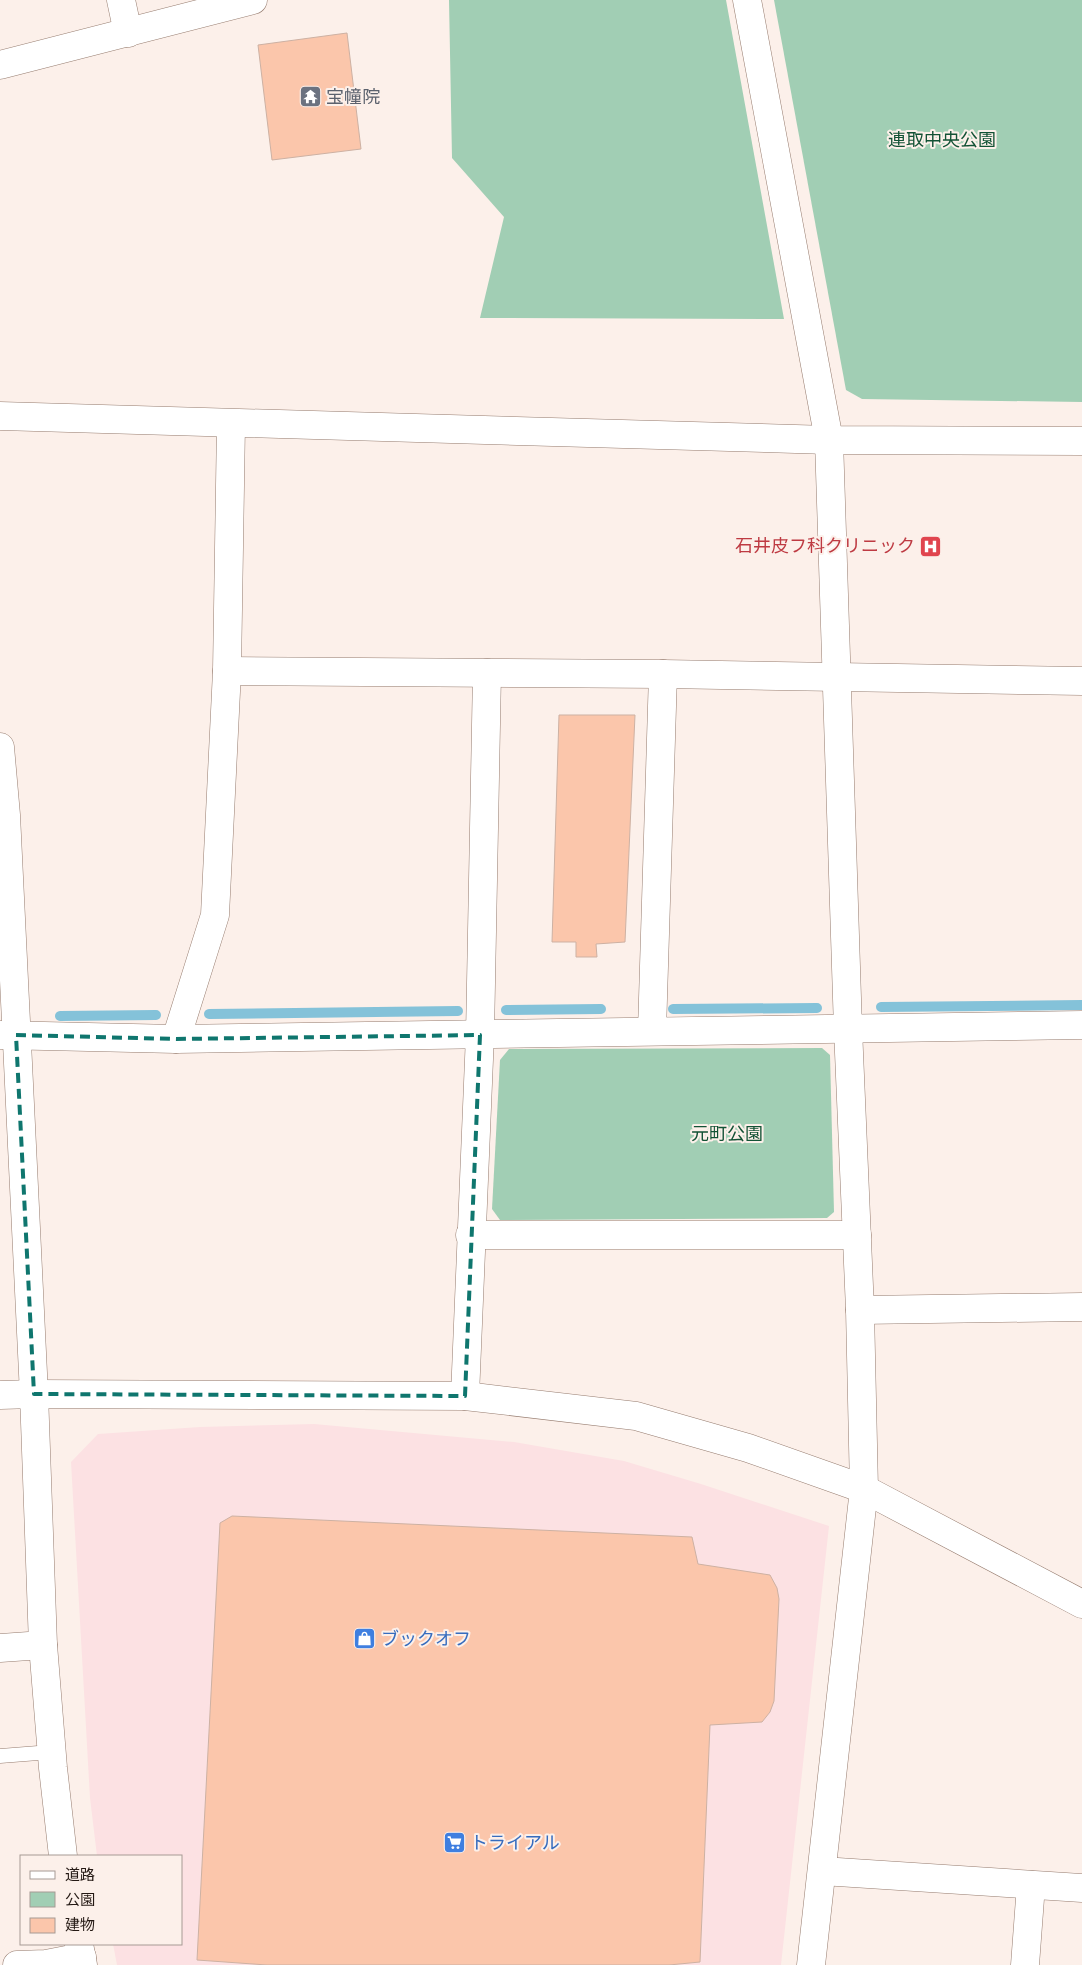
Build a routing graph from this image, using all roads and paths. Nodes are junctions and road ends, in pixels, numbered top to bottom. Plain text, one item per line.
1 (121, 0) edge
2 (253, 0) edge
3 (747, 0) edge
4 (128, 33) junction
5 (0, 66) edge
6 (0, 416) edge
7 (231, 424) junction
8 (829, 440) junction
9 (1082, 441) edge
10 (227, 671) junction
11 (487, 672) junction
12 (663, 674) junction
13 (837, 676) junction
14 (1082, 681) edge
15 (0, 747) edge
16 (1082, 1025) edge
17 (848, 1030) junction
18 (652, 1031) junction
19 (8, 1035) edge
20 (480, 1036) junction
21 (176, 1039) junction
22 (470, 1235) junction
23 (857, 1235) junction
24 (1082, 1307) edge
25 (860, 1310) junction
26 (34, 1394) junction
27 (0, 1395) edge
28 (465, 1396) junction
29 (864, 1490) junction
30 (1082, 1604) edge
31 (43, 1645) junction
32 (0, 1648) edge
33 (51, 1752) junction
34 (0, 1756) edge
35 (63, 1855) edge
36 (822, 1871) junction
37 (1031, 1885) junction
38 (1082, 1888) edge
39 (81, 1955) edge
40 (17, 1965) edge
41 (811, 1965) edge
42 (1025, 1965) edge

1 - 4 street
2 - 4 street
3 - 8 street
4 - 5 street
6 - 7 street
7 - 8 street
7 - 10 street
8 - 9 street
8 - 13 street
10 - 11 street
10 - 21 street
11 - 12 street
11 - 20 street
12 - 13 street
12 - 18 street
13 - 14 street
13 - 17 street
15 - 19 street
16 - 17 street
17 - 18 street
17 - 23 street
18 - 20 street
19 - 21 street
19 - 26 street
20 - 21 street
20 - 22 street
22 - 23 street
22 - 28 street
23 - 25 street
24 - 25 street
25 - 29 street
26 - 27 street
26 - 28 street
26 - 31 street
28 - 29 street
29 - 30 street
29 - 36 street
31 - 32 street
31 - 33 street
33 - 34 lane
33 - 35 street
36 - 37 street
36 - 41 street
37 - 38 street
37 - 42 street
39 - 40 street

